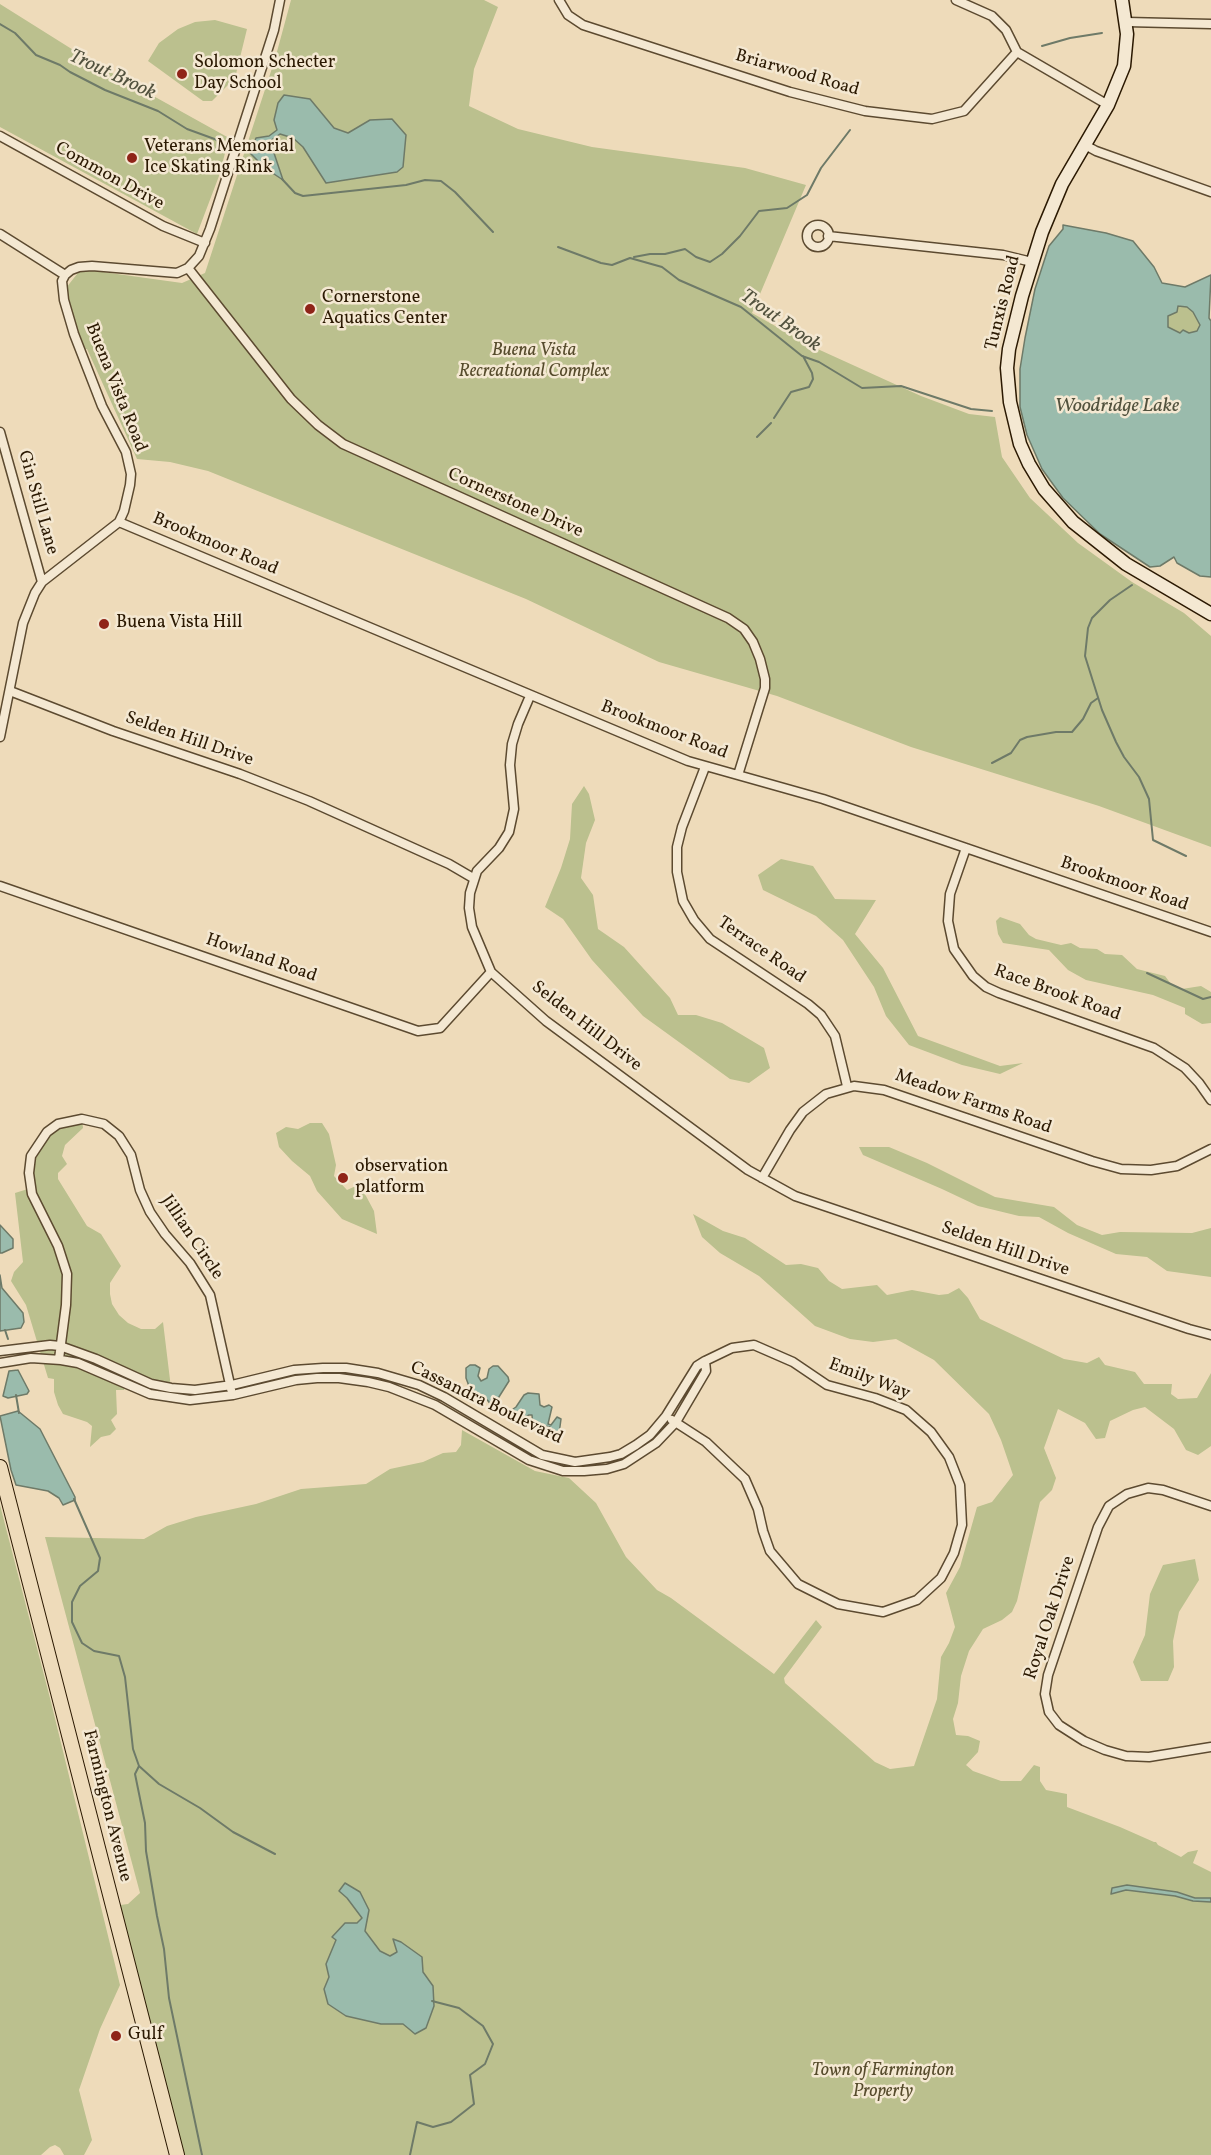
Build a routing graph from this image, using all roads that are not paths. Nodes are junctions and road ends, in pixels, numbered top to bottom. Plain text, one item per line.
1 (280, 0) edge
2 (559, 0) edge
3 (957, 0) edge
4 (1122, 0) edge
5 (1127, 22) junction
6 (1211, 24) edge
7 (1017, 52) junction
8 (1108, 105) junction
9 (0, 136) edge
10 (1085, 145) junction
11 (1211, 192) edge
12 (0, 234) edge
13 (828, 236) dead end
14 (205, 243) junction
15 (1032, 262) junction
16 (188, 268) junction
17 (65, 274) junction
18 (0, 432) edge
19 (119, 522) junction
20 (42, 582) junction
21 (1211, 615) edge
22 (10, 691) junction
23 (530, 696) junction
24 (0, 737) edge
25 (705, 767) junction
26 (738, 775) junction
27 (966, 848) junction
28 (473, 878) junction
29 (0, 886) edge
30 (1211, 932) edge
31 (491, 972) junction
32 (847, 1086) junction
33 (1211, 1100) edge
34 (1211, 1149) edge
35 (762, 1178) junction
36 (1211, 1335) edge
37 (60, 1346) junction
38 (0, 1351) edge
39 (59, 1359) junction
40 (705, 1362) junction
41 (0, 1363) edge
42 (230, 1385) junction
43 (233, 1395) junction
44 (666, 1416) junction
45 (676, 1422) junction
46 (1, 1474) edge
47 (1211, 1506) edge
48 (1211, 1747) edge
49 (177, 2155) edge

1 - 14 street
2 - 7 street, Briarwood Road
3 - 7 street
4 - 5 street, Tunxis Road
5 - 6 street
5 - 8 street, Tunxis Road
7 - 8 street
8 - 10 street, Tunxis Road
9 - 14 street, Common Drive
10 - 11 street
10 - 15 street, Tunxis Road
12 - 17 street
13 - 15 street
14 - 16 street
15 - 21 street, Tunxis Road
16 - 17 street
16 - 26 street, Cornerstone Drive
17 - 19 street, Buena Vista Road
18 - 20 street, Gin Still Lane
19 - 20 street
19 - 23 street, Brookmoor Road
20 - 22 street
22 - 24 street
22 - 28 street, Selden Hill Drive
23 - 25 street, Brookmoor Road
23 - 28 street
25 - 26 street, Brookmoor Road
25 - 32 street, Terrace Road
26 - 27 street, Brookmoor Road
27 - 30 street, Brookmoor Road
27 - 33 street, Race Brook Road
28 - 31 street, Selden Hill Drive
29 - 31 street, Howland Road
31 - 35 street, Selden Hill Drive
32 - 34 street, Meadow Farms Road
32 - 35 street
35 - 36 street, Selden Hill Drive
37 - 38 street, Cassandra Boulevard
37 - 39 street, Jillian Circle
37 - 42 street, Cassandra Boulevard
37 - 42 street, Jillian Circle
39 - 41 street, Cassandra Boulevard
39 - 43 street, Cassandra Boulevard
40 - 44 street, Emily Way
40 - 45 street
40 - 45 street, Emily Way
42 - 43 street, Jillian Circle
42 - 44 street, Cassandra Boulevard
43 - 45 street, Cassandra Boulevard
44 - 45 street, Emily Way
46 - 49 main road, Farmington Avenue
47 - 48 street, Royal Oak Drive

